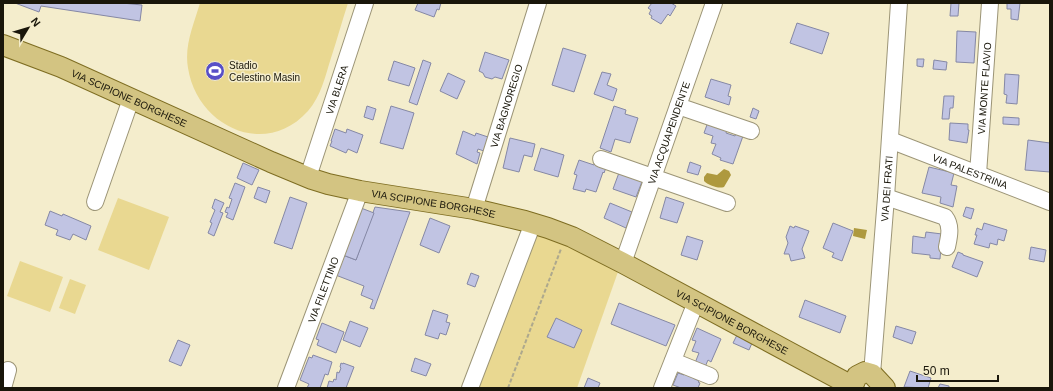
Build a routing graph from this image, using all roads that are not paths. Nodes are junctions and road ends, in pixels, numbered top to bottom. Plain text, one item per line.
1 (364, 3) edge
2 (538, 3) edge
3 (714, 3) edge
4 (898, 3) edge
5 (990, 3) edge
6 (3, 45) edge
7 (131, 99) junction
8 (678, 106) junction
9 (751, 131) dead end
10 (890, 140) junction
11 (601, 159) dead end
12 (978, 174) junction
13 (308, 177) junction
14 (652, 178) junction
15 (360, 191) junction
16 (886, 197) junction
17 (95, 202) dead end
18 (1050, 202) edge
19 (727, 204) dead end
20 (474, 209) junction
21 (533, 223) junction
22 (947, 247) dead end
23 (623, 263) junction
24 (696, 302) junction
25 (673, 361) junction
26 (8, 370) dead end
27 (710, 376) dead end
28 (878, 381) edge
29 (852, 387) edge
30 (3, 388) edge
31 (286, 388) edge
32 (470, 388) edge
33 (662, 388) edge

1 - 13 street, VIA BLERA
2 - 20 street, VIA BAGNOREGIO
3 - 8 street, VIA ACQUAPENDENTE
4 - 10 street, VIA DEI FRATI
5 - 12 street, VIA MONTE FLAVIO
6 - 7 main road, VIA SCIPIONE BORGHESE
7 - 13 main road, VIA SCIPIONE BORGHESE
7 - 17 street
8 - 9 street
8 - 14 street, VIA ACQUAPENDENTE
10 - 12 street, VIA PALESTRINA
10 - 16 street, VIA DEI FRATI
11 - 14 street
12 - 18 street, VIA PALESTRINA
13 - 15 main road, VIA SCIPIONE BORGHESE
14 - 19 street
14 - 23 street, VIA ACQUAPENDENTE
15 - 20 main road, VIA SCIPIONE BORGHESE
15 - 31 street, VIA FILETTINO
16 - 22 street
16 - 28 street, VIA DEI FRATI
20 - 21 main road, VIA SCIPIONE BORGHESE
21 - 23 main road, VIA SCIPIONE BORGHESE
21 - 32 street
23 - 24 main road, VIA SCIPIONE BORGHESE
24 - 25 street
24 - 29 main road, VIA SCIPIONE BORGHESE
25 - 27 street
25 - 33 street
26 - 30 street
28 - 29 main road

